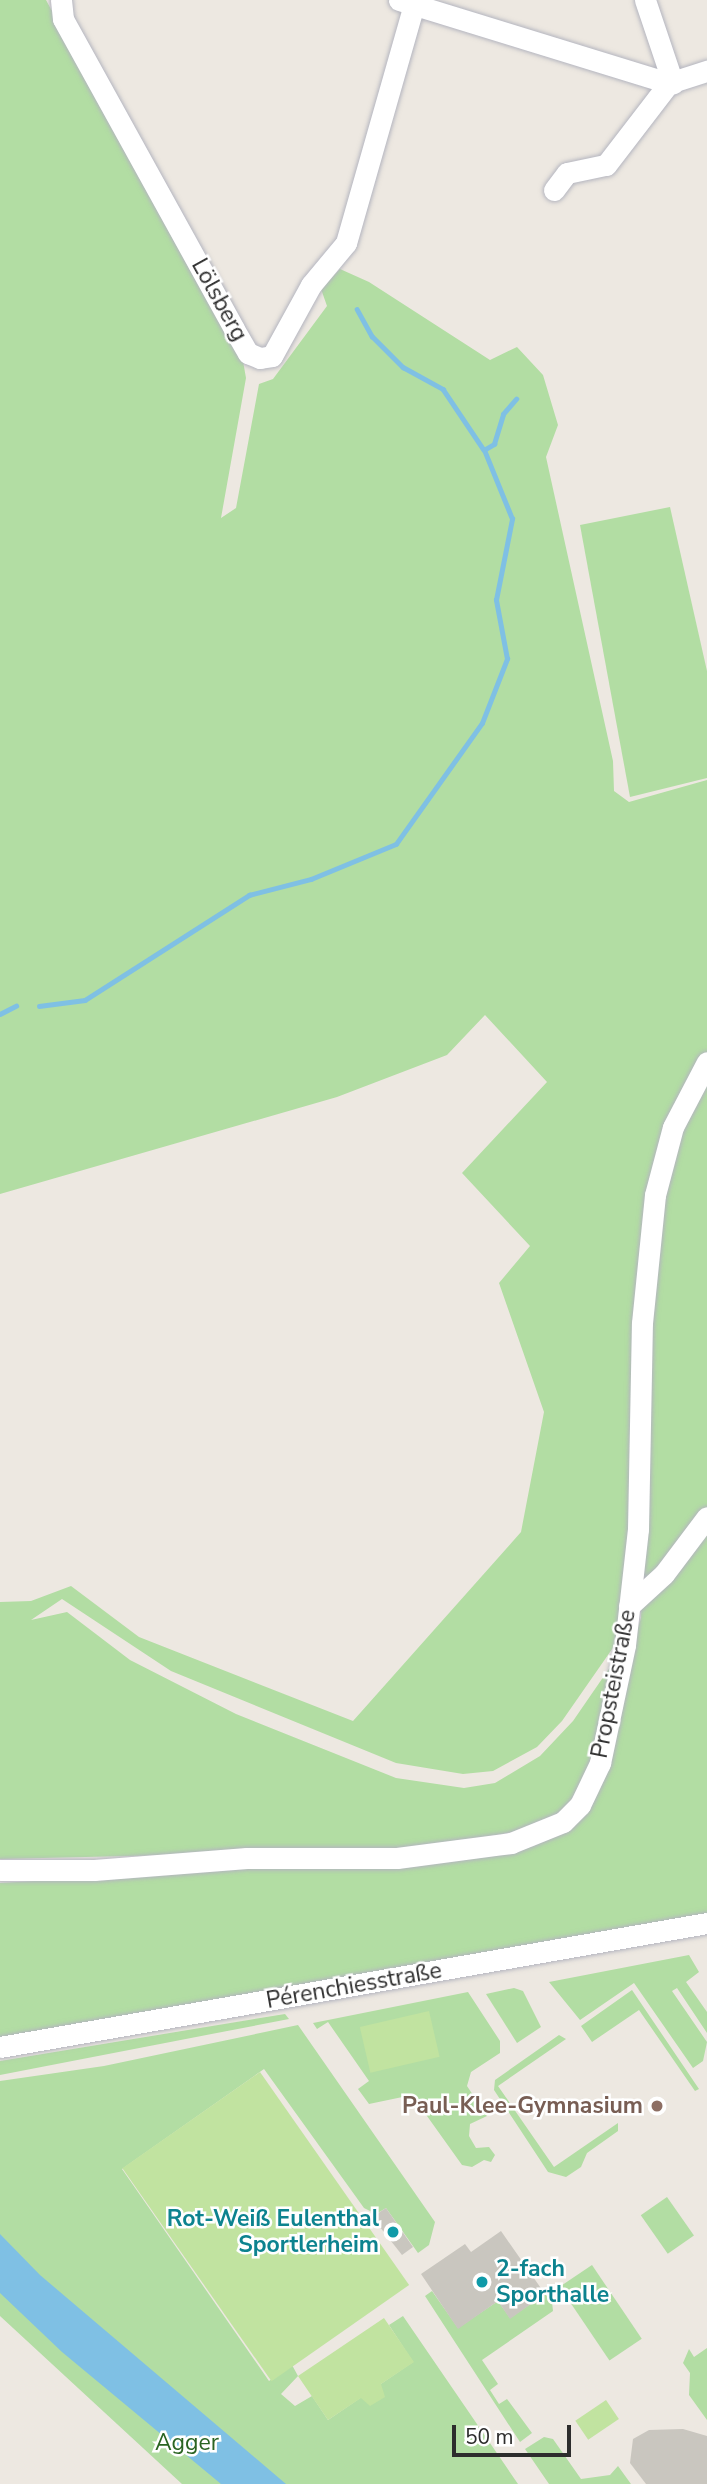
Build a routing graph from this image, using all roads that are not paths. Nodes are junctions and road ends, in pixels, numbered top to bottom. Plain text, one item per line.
1 (61, 0) edge
2 (645, 0) edge
3 (406, 4) edge
4 (707, 71) edge
5 (671, 83) junction
6 (554, 190) dead end
7 (707, 1062) edge
8 (707, 1517) edge
9 (629, 1606) junction
10 (0, 1870) edge
11 (707, 1923) edge
12 (0, 2047) edge

1 - 3 street, Lölsberg
2 - 5 street
3 - 5 street, Lölsberg
4 - 5 street
5 - 6 street
7 - 9 street, Propsteistraße
8 - 9 street
9 - 10 street, Propsteistraße
11 - 12 street, Pérenchiesstraße

